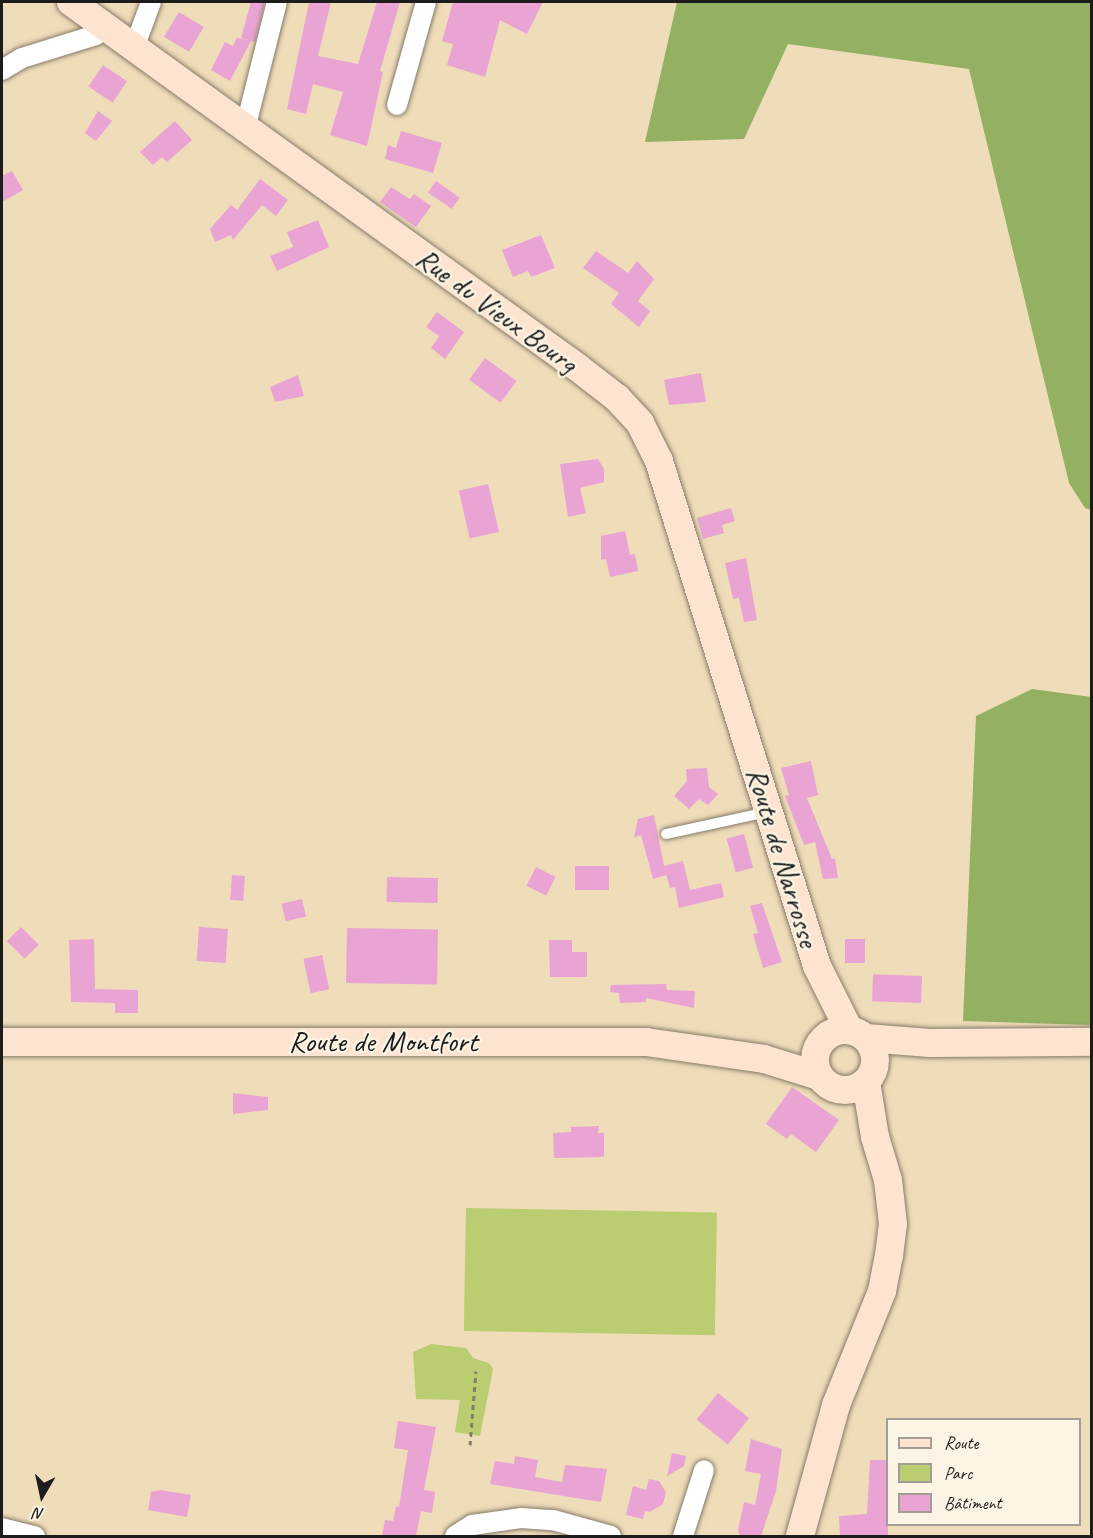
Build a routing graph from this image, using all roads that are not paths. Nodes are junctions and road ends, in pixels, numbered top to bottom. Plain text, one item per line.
1 (71, 2) edge
2 (151, 2) edge
3 (277, 2) edge
4 (426, 2) edge
5 (104, 27) junction
6 (134, 48) junction
7 (2, 70) edge
8 (397, 105) dead end
9 (244, 129) junction
10 (749, 747) joint
11 (769, 812) junction
12 (666, 834) dead end
13 (817, 966) junction
14 (857, 1034) junction
15 (2, 1041) edge
16 (1092, 1042) edge
17 (930, 1043) junction
18 (819, 1044) junction
19 (764, 1059) junction
20 (819, 1076) junction
21 (862, 1080) junction
22 (704, 1470) dead end
23 (2, 1528) edge
24 (35, 1536) edge
25 (455, 1536) edge
26 (611, 1536) edge
27 (683, 1536) edge
28 (802, 1536) edge

1 - 5 street, Rue du Vieux Bourg
2 - 6 street
3 - 9 street
4 - 8 street
5 - 6 street, Rue du Vieux Bourg
5 - 7 street
6 - 9 street, Rue du Vieux Bourg
9 - 10 street, Rue du Vieux Bourg
10 - 11 street, Route de Narrosse
11 - 12 lane
11 - 13 street, Route de Narrosse
13 - 14 street, Route de Narrosse
13 - 18 street, Route de Narrosse
14 - 17 street
14 - 18 street
14 - 21 street
15 - 19 street, Route de Montfort
16 - 17 street
17 - 21 street
18 - 19 street, Route de Montfort
18 - 20 street
19 - 20 street, Route de Montfort
20 - 21 street
21 - 28 street
22 - 27 street
23 - 24 street
25 - 26 street

